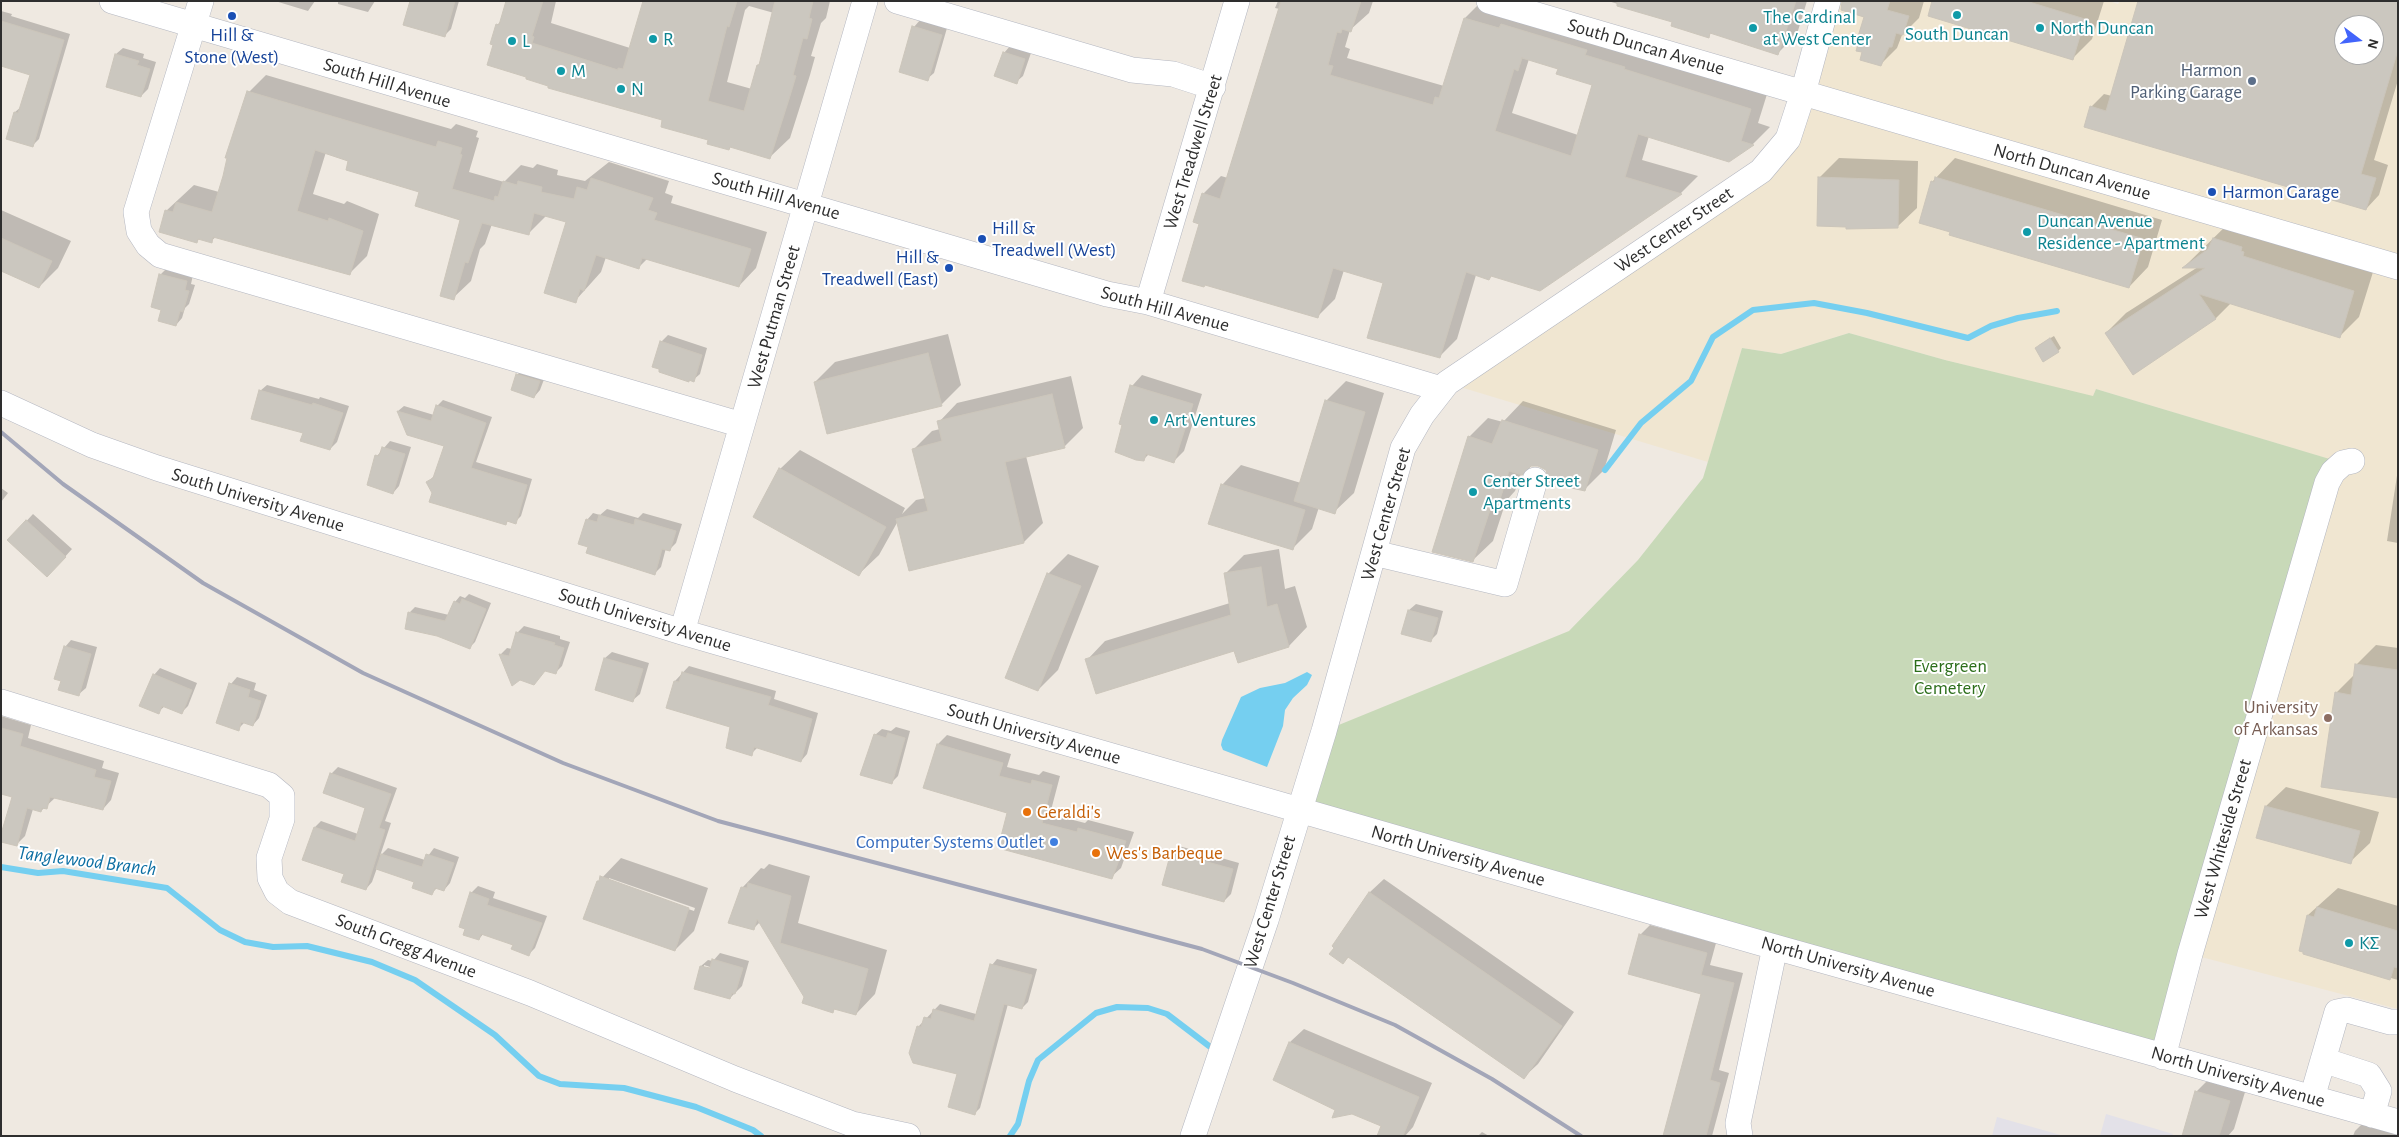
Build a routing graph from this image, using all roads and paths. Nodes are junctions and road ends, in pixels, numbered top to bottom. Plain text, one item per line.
1 (112, 1) edge
2 (202, 1) edge
3 (865, 1) edge
4 (897, 1) edge
5 (1237, 1) edge
6 (1489, 1) edge
7 (1828, 1) edge
8 (194, 26) junction
9 (1213, 87) junction
10 (1803, 93) junction
11 (807, 204) junction
12 (2397, 263) edge
13 (1148, 302) junction
14 (1441, 388) junction
15 (1, 403) edge
16 (742, 425) junction
17 (2352, 461) dead end
18 (1535, 480) dead end
19 (1374, 553) junction
20 (682, 632) junction
21 (1, 702) edge
22 (1298, 811) junction
23 (1775, 947) junction
24 (2398, 1022) edge
25 (2163, 1056) junction
26 (2323, 1060) junction
27 (2388, 1093) edge
28 (2312, 1098) junction
29 (2372, 1115) junction
30 (2398, 1122) edge
31 (908, 1136) edge
32 (1193, 1136) edge
33 (1740, 1136) edge

1 - 8 street, South Hill Avenue
2 - 8 street
3 - 11 street, West Putman Street
4 - 9 street
5 - 9 street, West Treadwell Street
6 - 10 street, South Duncan Avenue
7 - 10 street, West Center Street
8 - 11 street, South Hill Avenue
8 - 16 street
9 - 13 street, West Treadwell Street
10 - 12 street, North Duncan Avenue
10 - 14 street, West Center Street
11 - 13 street, South Hill Avenue
11 - 16 street, West Putman Street
13 - 14 street, South Hill Avenue
14 - 19 street, West Center Street
15 - 20 street, South University Avenue
16 - 20 street, West Putman Street
17 - 25 street, West Whiteside Street
18 - 19 street
19 - 22 street, West Center Street
20 - 22 street, South University Avenue
21 - 31 street, South Gregg Avenue
22 - 23 street, North University Avenue
22 - 32 street, West Center Street
23 - 25 street, North University Avenue
23 - 33 street
24 - 26 street
25 - 28 street, North University Avenue
26 - 27 street
26 - 28 street
27 - 29 street
28 - 29 street, North University Avenue
29 - 30 street, North University Avenue

